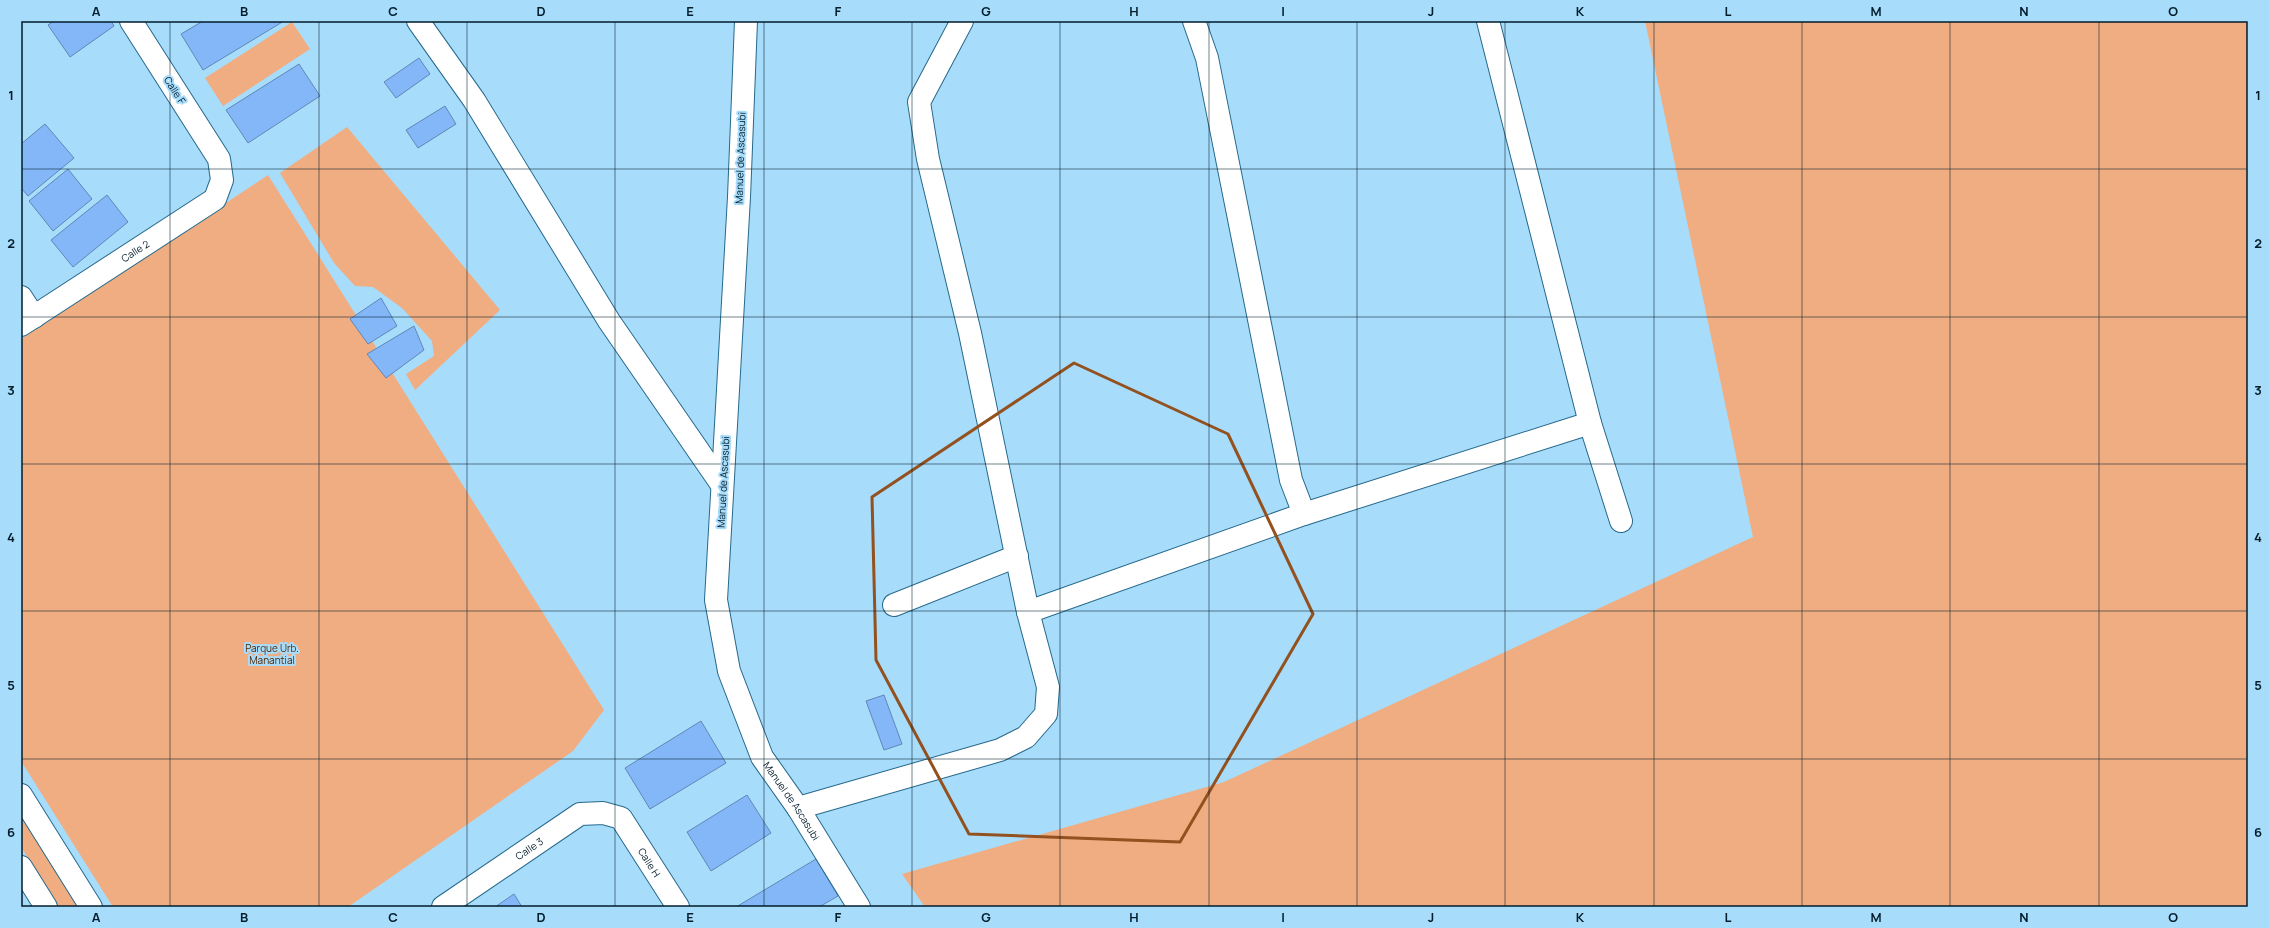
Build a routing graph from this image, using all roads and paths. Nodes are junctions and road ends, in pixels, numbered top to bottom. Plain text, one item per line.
1 (131, 21) edge
2 (418, 21) edge
3 (746, 21) edge
4 (962, 21) edge
5 (1194, 21) edge
6 (1488, 21) edge
7 (219, 159) joint
8 (21, 297) edge
9 (28, 321) edge
10 (1590, 423) junction
11 (722, 485) junction
12 (1304, 514) junction
13 (1621, 521) dead end
14 (1017, 556) junction
15 (894, 605) dead end
16 (1028, 612) junction
17 (21, 795) edge
18 (798, 808) junction
19 (621, 818) joint
20 (21, 867) edge
21 (46, 907) edge
22 (91, 907) edge
23 (443, 907) edge
24 (678, 907) edge
25 (859, 907) edge

1 - 7 street, Calle F
2 - 11 street
3 - 11 street, Manuel de Ascasubi
4 - 14 street
5 - 12 street
6 - 10 street
7 - 9 street, Calle 2
8 - 9 street
10 - 12 street
10 - 13 street
11 - 18 street, Manuel de Ascasubi
12 - 16 street
14 - 15 street
14 - 16 street
16 - 18 street
17 - 22 street
18 - 25 street, Manuel de Ascasubi
19 - 23 street, Calle 3
19 - 24 street, Calle H
20 - 21 street

